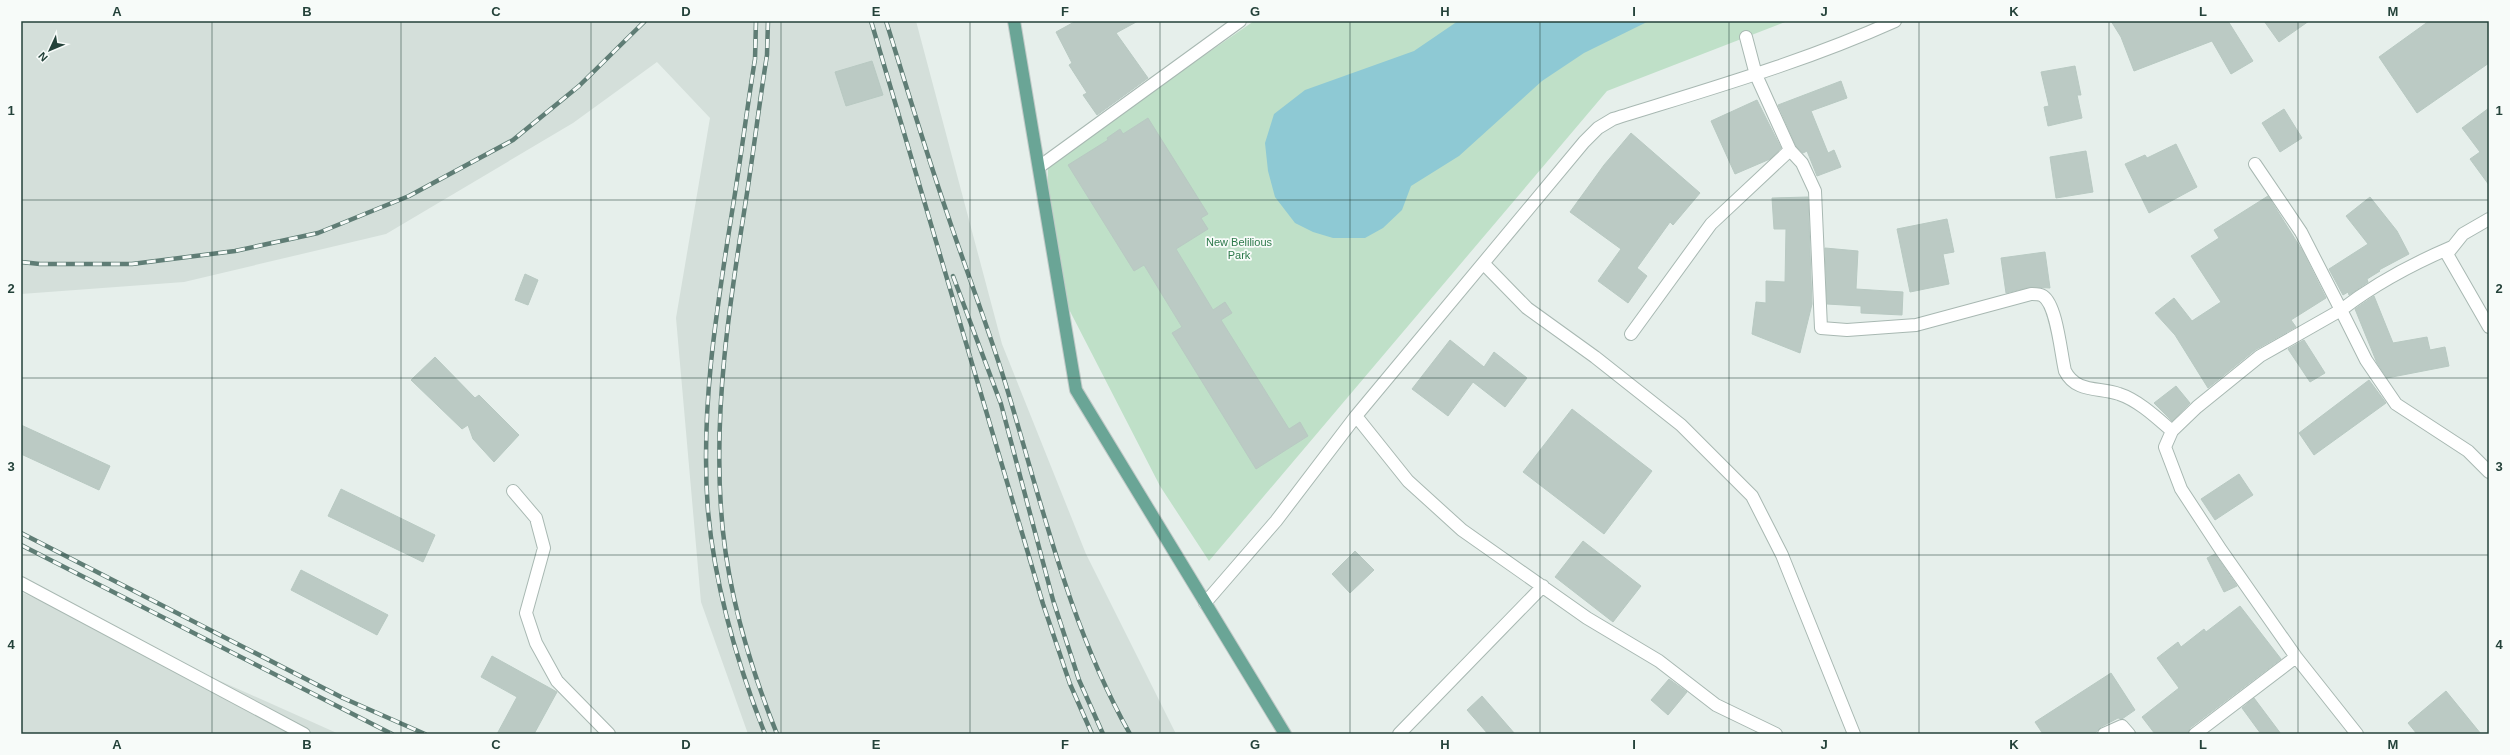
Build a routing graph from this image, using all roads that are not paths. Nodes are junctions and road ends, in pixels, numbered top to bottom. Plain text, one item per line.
1 (1014, 21) edge
2 (1240, 21) edge
3 (1895, 21) edge
4 (1746, 37) dead end
5 (1756, 75) junction
6 (1790, 150) junction
7 (2255, 164) dead end
8 (1039, 167) junction
9 (2489, 219) edge
10 (2452, 247) junction
11 (1484, 264) junction
12 (2341, 310) junction
13 (2489, 328) edge
14 (1631, 334) dead end
15 (1356, 416) junction
16 (2172, 431) junction
17 (2489, 472) edge
18 (513, 491) dead end
19 (21, 583) edge
20 (1543, 586) junction
21 (1205, 603) junction
22 (2296, 657) junction
23 (304, 734) edge
24 (609, 734) edge
25 (1285, 734) edge
26 (1399, 734) edge
27 (1776, 734) edge
28 (1854, 734) edge
29 (2104, 734) edge
30 (2129, 734) edge
31 (2195, 734) edge
32 (2357, 734) edge

1 - 8 main road
2 - 8 street
3 - 5 street
4 - 5 street
5 - 6 street
5 - 11 street
6 - 14 street
6 - 16 street
7 - 12 street
8 - 21 main road
9 - 10 street
10 - 12 street
10 - 13 street
11 - 15 street
11 - 28 street
12 - 16 street
12 - 17 street
15 - 20 street
15 - 21 street
16 - 22 street
18 - 24 street
19 - 23 street
20 - 26 street
20 - 27 street
21 - 25 main road
22 - 31 street
22 - 32 street
29 - 30 street

